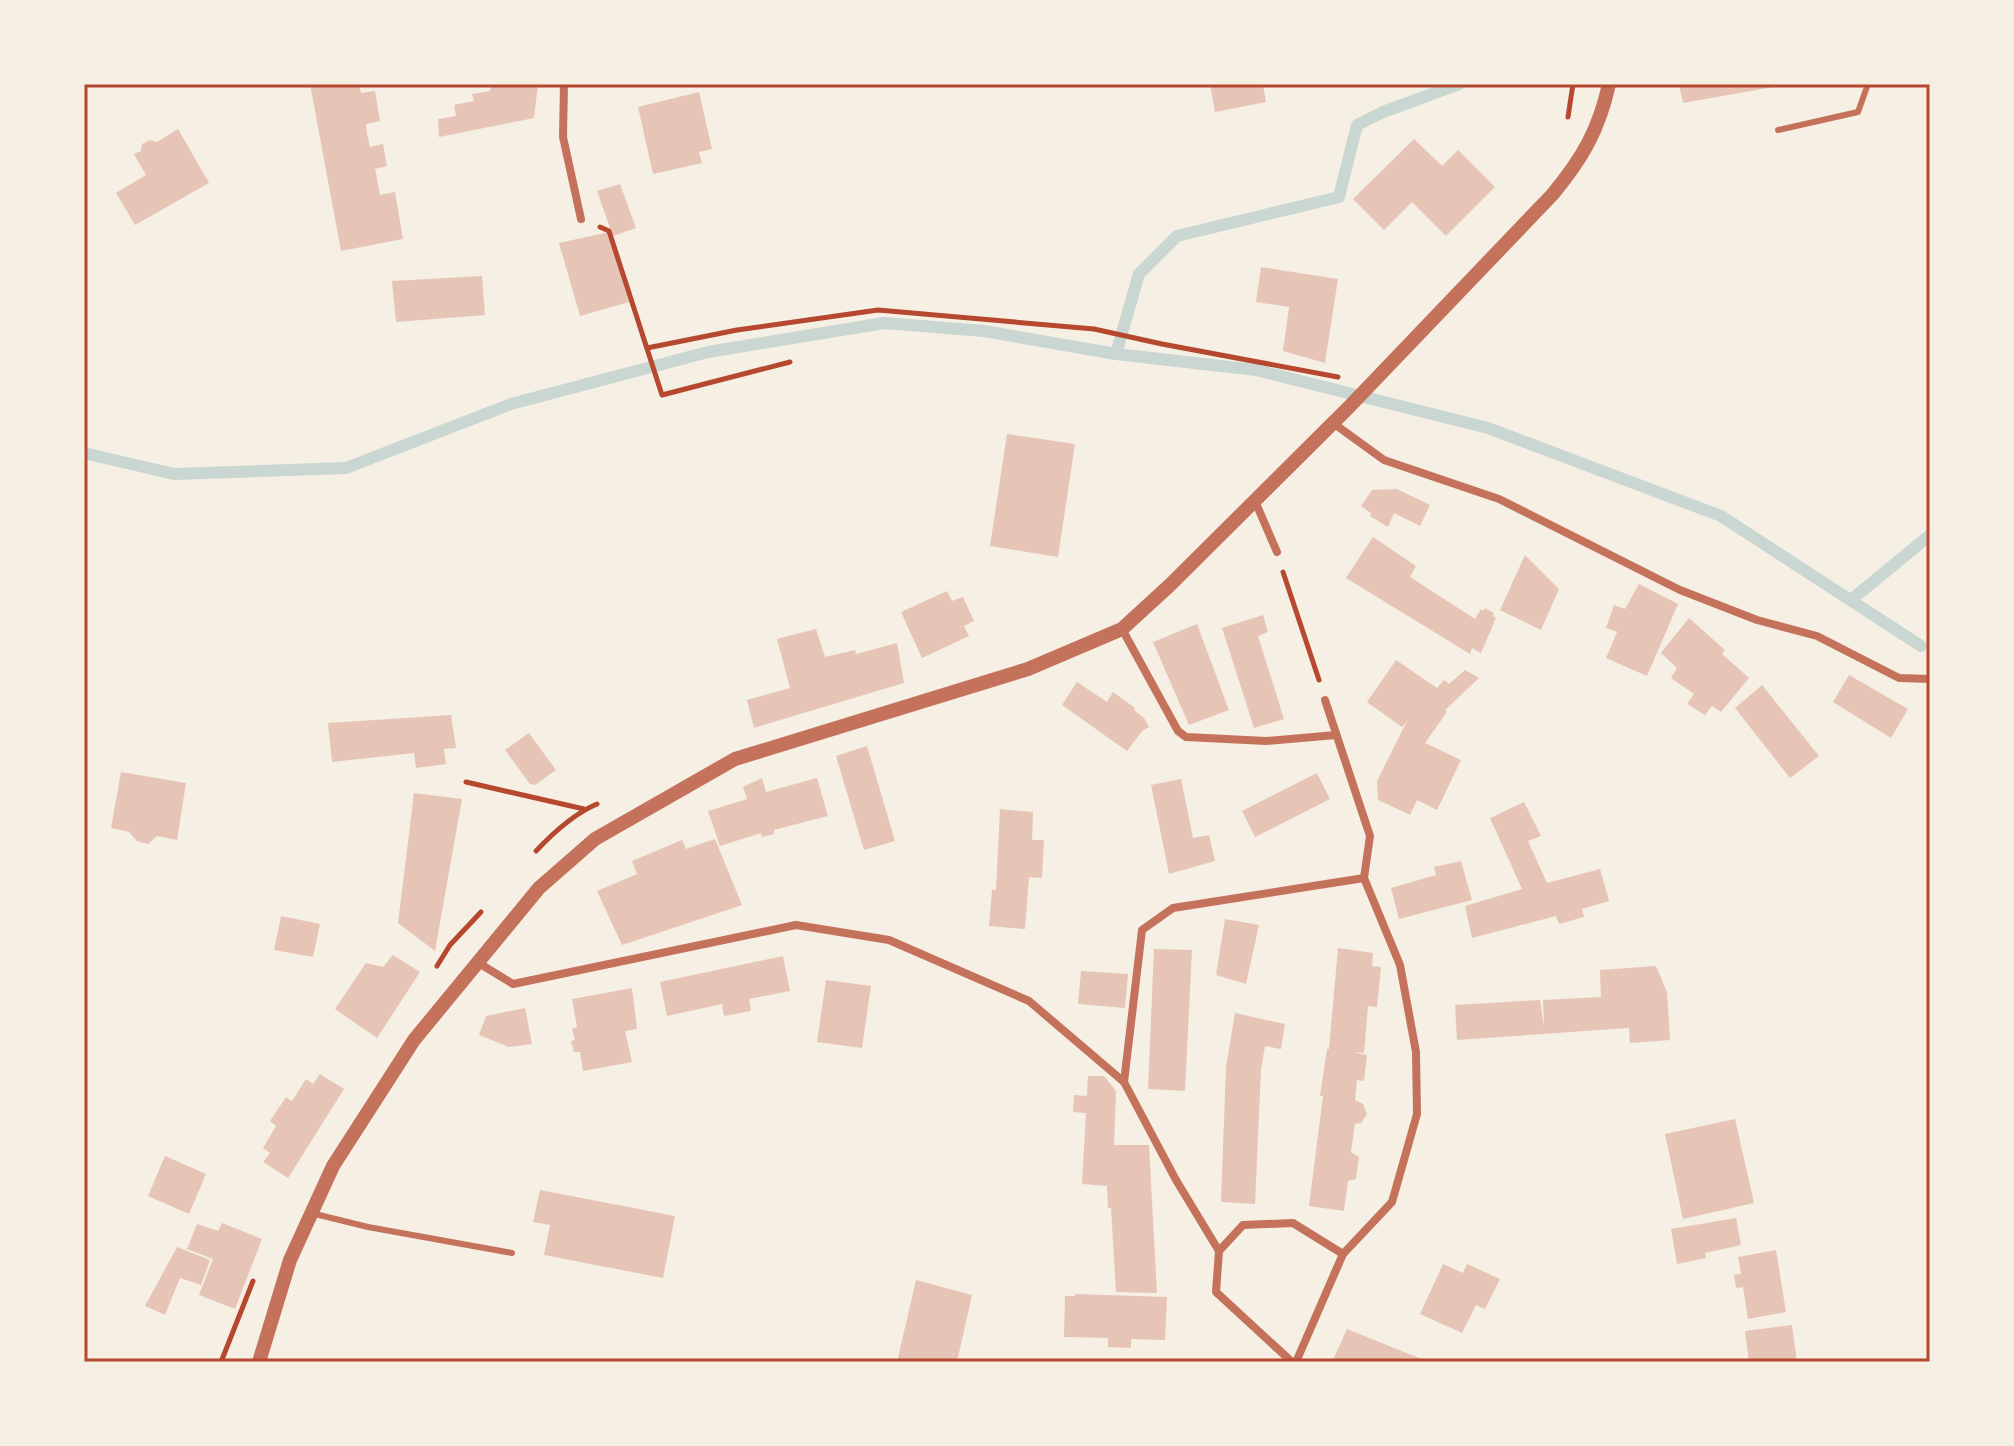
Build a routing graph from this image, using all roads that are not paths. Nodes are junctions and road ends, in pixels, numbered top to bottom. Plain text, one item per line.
1 (564, 84) edge
2 (1609, 84) edge
3 (1868, 84) edge
4 (1778, 130) dead end
5 (581, 219) dead end
6 (1333, 423) junction
7 (1255, 501) junction
8 (1277, 552) road end
9 (1122, 629) junction
10 (1930, 679) edge
11 (1325, 700) road end
12 (1336, 735) junction
13 (1364, 878) junction
14 (476, 961) junction
15 (1124, 1082) junction
16 (311, 1213) junction
17 (1219, 1251) junction
18 (512, 1253) dead end
19 (1343, 1254) junction
20 (259, 1362) edge
21 (1294, 1362) edge

1 - 5 street
2 - 6 street
3 - 4 lane
6 - 7 street
6 - 10 street
7 - 8 street
7 - 9 street
9 - 12 street
9 - 14 street
11 - 12 street
12 - 13 street
13 - 15 street
13 - 19 street
14 - 15 street
14 - 16 street
15 - 17 street
16 - 18 lane
16 - 20 street
17 - 19 street
17 - 21 street
19 - 21 street

